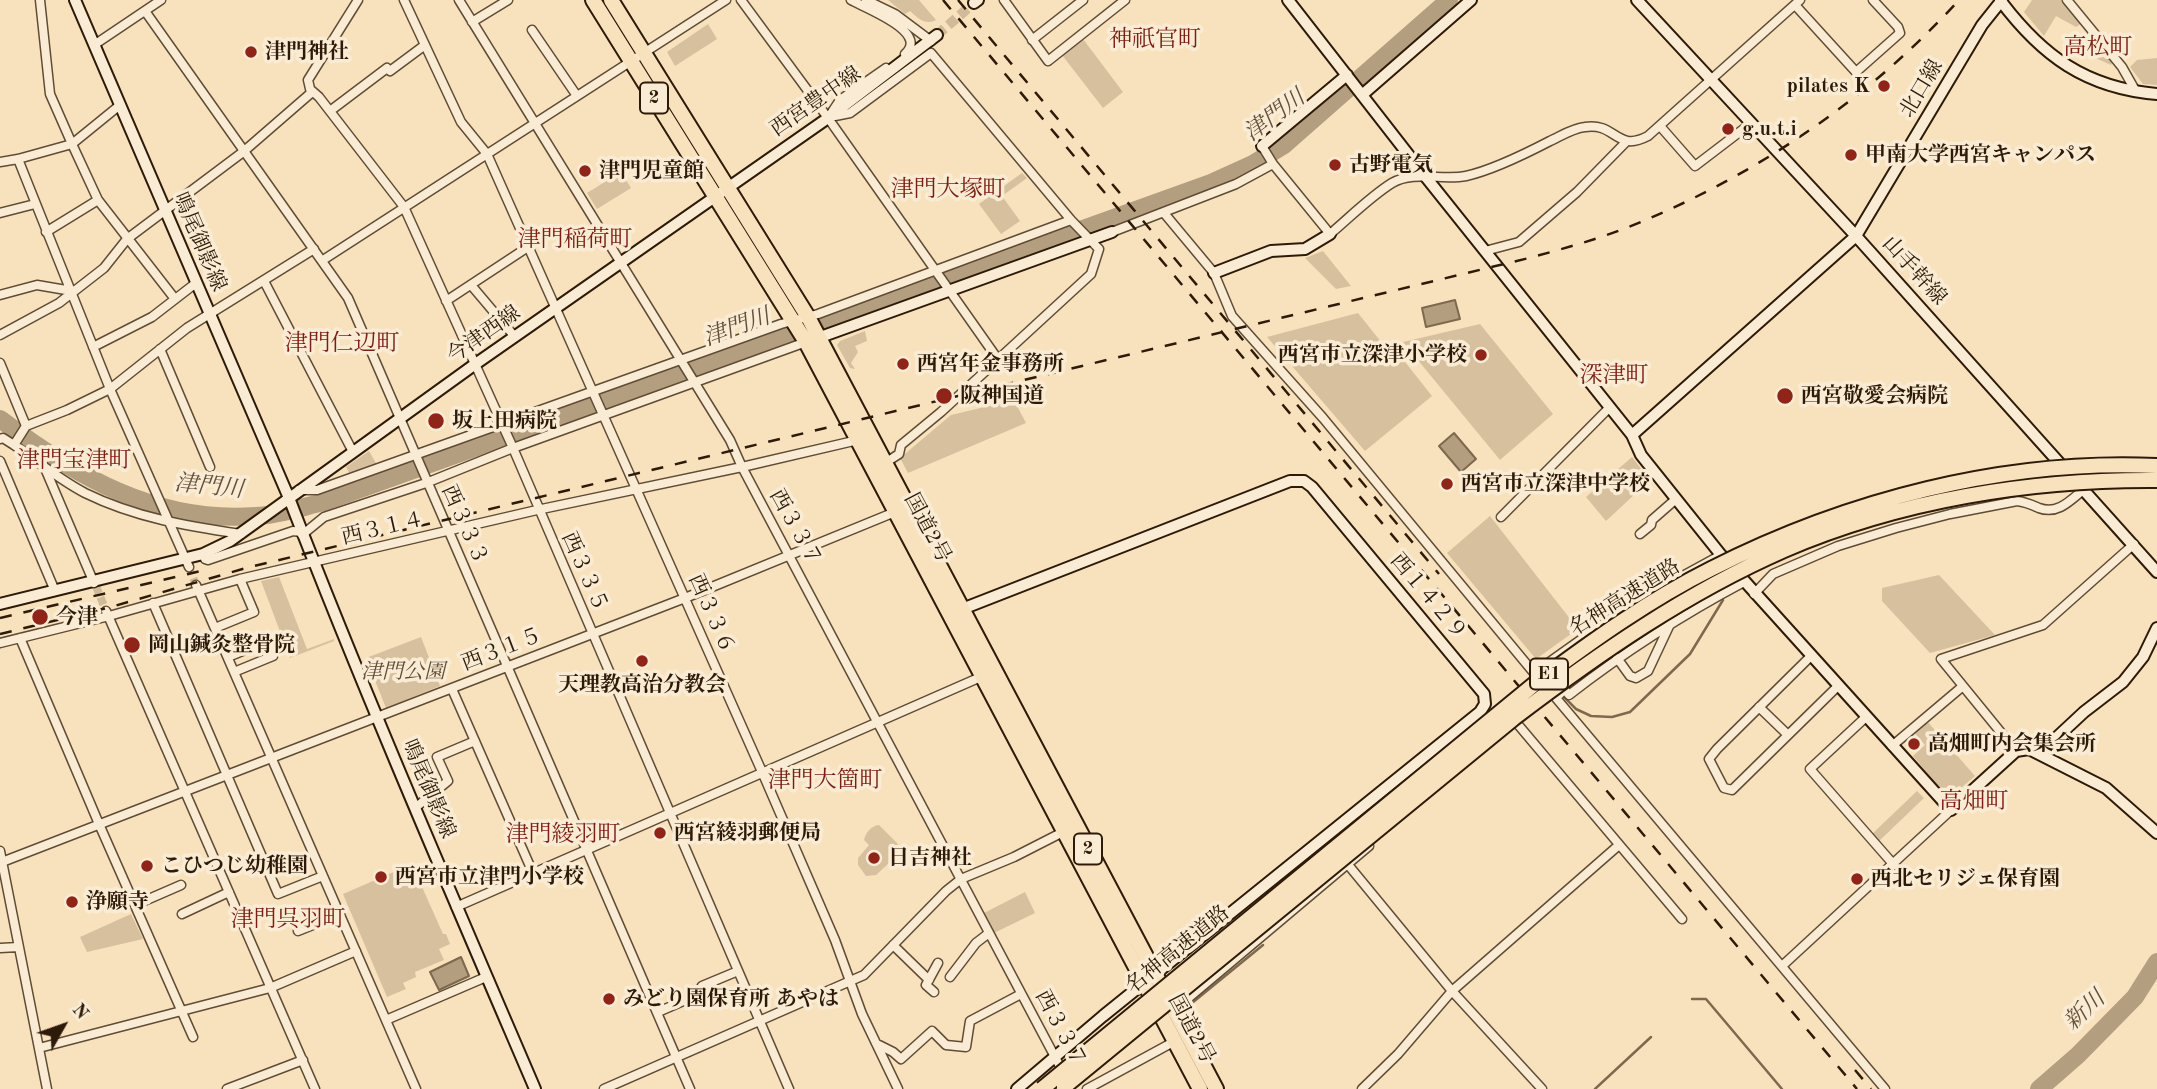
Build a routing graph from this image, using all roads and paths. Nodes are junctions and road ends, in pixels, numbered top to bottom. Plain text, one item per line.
1 (40, 0) edge
2 (75, 0) edge
3 (161, 0) edge
4 (404, 0) edge
5 (459, 0) edge
6 (508, 0) edge
7 (593, 0) edge
8 (611, 0) edge
9 (726, 0) edge
10 (741, 0) edge
11 (851, 0) edge
12 (866, 0) edge
13 (1083, 0) edge
14 (1125, 0) edge
15 (1288, 0) edge
16 (1471, 0) edge
17 (1637, 0) edge
18 (1873, 0) edge
19 (2001, 0) edge
20 (2067, 0) edge
21 (355, 1) edge
22 (1007, 1) edge
23 (1798, 2) edge
24 (145, 11) junction
25 (472, 22) junction
26 (533, 30) dead end
27 (934, 38) joint
28 (1032, 40) junction
29 (94, 44) junction
30 (425, 45) junction
31 (638, 57) junction
32 (1710, 80) junction
33 (1354, 85) junction
34 (311, 90) junction
35 (2135, 90) junction
36 (2157, 94) edge
37 (577, 96) junction
38 (120, 105) junction
39 (330, 111) junction
40 (828, 118) junction
41 (534, 124) junction
42 (1750, 124) junction
43 (1660, 126) junction
44 (1626, 142) junction
45 (72, 144) junction
46 (1262, 146) joint
47 (243, 152) junction
48 (487, 154) junction
49 (18, 159) junction
50 (0, 162) edge
51 (1273, 164) junction
52 (1425, 176) junction
53 (721, 193) junction
54 (98, 200) junction
55 (35, 204) junction
56 (404, 207) junction
57 (165, 211) junction
58 (0, 213) edge
59 (1164, 213) junction
60 (1072, 222) junction
61 (46, 232) junction
62 (1112, 232) joint
63 (1330, 234) junction
64 (1856, 236) junction
65 (1088, 237) junction
66 (127, 239) junction
67 (528, 247) junction
68 (314, 249) junction
69 (1485, 251) junction
70 (323, 260) junction
71 (621, 263) junction
72 (935, 272) junction
73 (1213, 273) junction
74 (264, 281) junction
75 (196, 283) junction
76 (471, 285) junction
77 (947, 288) junction
78 (72, 291) junction
79 (0, 295) edge
80 (175, 299) junction
81 (446, 301) junction
82 (555, 310) junction
83 (210, 315) junction
84 (801, 320) junction
85 (0, 335) edge
86 (515, 337) junction
87 (811, 338) junction
88 (93, 347) junction
89 (160, 349) junction
90 (997, 358) junction
91 (0, 363) edge
92 (682, 363) junction
93 (474, 365) junction
94 (693, 382) junction
95 (110, 389) junction
96 (593, 392) junction
97 (1610, 408) junction
98 (605, 416) junction
99 (399, 419) junction
100 (501, 425) junction
101 (26, 426) junction
102 (1632, 435) junction
103 (0, 439) edge
104 (858, 440) junction
105 (14, 445) junction
106 (513, 448) junction
107 (353, 452) junction
108 (416, 459) junction
109 (0, 461) edge
110 (886, 463) junction
111 (44, 466) junction
112 (2157, 466) edge
113 (210, 467) dead end
114 (742, 467) junction
115 (2157, 480) edge
116 (426, 483) junction
117 (637, 489) junction
118 (2083, 490) junction
119 (299, 491) junction
120 (1676, 499) junction
121 (290, 500) junction
122 (537, 510) junction
123 (895, 512) junction
124 (1501, 517) dead end
125 (169, 521) junction
126 (246, 531) junction
127 (448, 531) junction
128 (302, 533) junction
129 (1640, 534) dead end
130 (2134, 544) junction
131 (203, 554) junction
132 (1721, 555) junction
133 (790, 556) junction
134 (187, 563) junction
135 (313, 563) junction
136 (2157, 572) edge
137 (240, 579) junction
138 (1744, 582) junction
139 (95, 584) junction
140 (198, 588) junction
141 (55, 591) junction
142 (1755, 594) junction
143 (685, 598) junction
144 (153, 603) junction
145 (0, 604) edge
146 (956, 612) junction
147 (108, 613) junction
148 (1671, 622) junction
149 (215, 628) junction
150 (2157, 628) edge
151 (592, 634) junction
152 (20, 638) junction
153 (0, 643) edge
154 (1811, 656) junction
155 (228, 657) junction
156 (1616, 658) junction
157 (1545, 666) junction
158 (507, 668) junction
159 (234, 672) junction
160 (983, 676) junction
161 (1838, 686) junction
162 (1963, 686) junction
163 (452, 689) junction
164 (1567, 692) junction
165 (1759, 707) junction
166 (377, 717) junction
167 (1866, 717) junction
168 (878, 723) junction
169 (1788, 735) junction
170 (475, 741) junction
171 (1892, 746) junction
172 (2016, 751) junction
173 (2040, 754) junction
174 (271, 757) junction
175 (763, 774) junction
176 (227, 775) junction
177 (185, 792) junction
178 (415, 807) junction
179 (1951, 810) junction
180 (671, 814) junction
181 (99, 824) junction
182 (1063, 832) junction
183 (2157, 833) edge
184 (1325, 837) junction
185 (1619, 845) junction
186 (587, 850) junction
187 (0, 851) edge
188 (1348, 864) junction
189 (1894, 865) junction
190 (2, 867) edge
191 (533, 873) junction
192 (323, 876) junction
193 (961, 879) junction
194 (181, 885) dead end
195 (229, 892) junction
196 (135, 905) junction
197 (456, 906) junction
198 (182, 914) dead end
199 (340, 914) junction
200 (1682, 919) dead end
201 (298, 931) dead end
202 (989, 933) junction
203 (893, 945) junction
204 (19, 947) junction
205 (0, 948) edge
206 (356, 951) junction
207 (938, 963) dead end
208 (1782, 966) junction
209 (738, 971) junction
210 (956, 975) dead end
211 (486, 977) junction
212 (929, 980) junction
213 (1149, 980) junction
214 (852, 981) junction
215 (270, 988) junction
216 (1452, 991) junction
217 (934, 992) dead end
218 (1021, 994) junction
219 (182, 1011) junction
220 (1173, 1011) junction
221 (658, 1012) junction
222 (386, 1020) junction
223 (761, 1022) junction
224 (193, 1037) dead end
225 (1180, 1039) junction
226 (879, 1045) junction
227 (39, 1048) junction
228 (677, 1058) junction
229 (1054, 1058) junction
230 (303, 1060) junction
231 (47, 1089) edge
232 (228, 1089) edge
233 (315, 1089) edge
234 (416, 1089) edge
235 (535, 1089) edge
236 (604, 1089) edge
237 (690, 1089) edge
238 (789, 1089) edge
239 (898, 1089) edge
240 (1017, 1089) edge
241 (1042, 1089) edge
242 (1062, 1089) edge
243 (1072, 1089) edge
244 (1087, 1089) edge
245 (1200, 1089) edge
246 (1216, 1089) edge
247 (1362, 1089) edge
248 (1542, 1089) edge
249 (1885, 1089) edge

1 - 45 street
2 - 29 street, 鳴尾御影線
3 - 24 street
4 - 30 street, 西３３６
5 - 25 street, 西３３７
6 - 25 street
7 - 31 highway, 国道2号 / 2
8 - 31 highway, 国道2号 / 2
9 - 31 street
10 - 40 street
11 - 40 street
12 - 27 street
13 - 28 street
14 - 28 street
15 - 33 street
16 - 33 street
17 - 32 street, 山手幹線
18 - 23 street
19 - 35 street
19 - 64 street, 北口線
20 - 35 street
21 - 34 street
22 - 28 street
23 - 32 street
24 - 29 street
24 - 47 street, 西３３３
25 - 41 street, 西３３７
26 - 37 street
27 - 40 street, 西宮豊中線
29 - 38 street, 鳴尾御影線
30 - 39 street
30 - 48 street, 西３３６
31 - 37 street
31 - 53 highway, 国道2号 / 2
32 - 42 street, 山手幹線
32 - 43 street
33 - 46 street
33 - 52 street
34 - 39 street, 西３３５
34 - 47 street
35 - 36 street
37 - 41 street
38 - 45 street
38 - 57 street, 鳴尾御影線
39 - 56 street, 西３３５
40 - 53 street, 西宮豊中線
40 - 60 street
40 - 72 street
41 - 48 street
41 - 71 street, 西３３７
42 - 43 street
42 - 64 street, 山手幹線
43 - 44 street
44 - 52 street
44 - 69 street
45 - 49 street
45 - 54 street
46 - 51 street
47 - 57 street
47 - 68 street, 西３３３
48 - 56 street
48 - 67 street, 西３３６
49 - 50 street
49 - 55 street
51 - 59 street
51 - 63 street
52 - 63 street
52 - 69 street
53 - 71 street, 今津西線
53 - 84 highway, 国道2号 / 2
54 - 61 street
54 - 66 street
55 - 58 street
55 - 61 street
56 - 70 street
56 - 81 street, 西３３５
57 - 66 street
57 - 75 street, 鳴尾御影線
59 - 62 street
59 - 73 street
60 - 65 street
60 - 72 street
61 - 78 street
62 - 65 street
63 - 73 street
64 - 102 street, 北口線
64 - 118 street, 山手幹線
65 - 77 street
65 - 90 street
66 - 78 street
66 - 80 street
67 - 76 street
67 - 82 street, 西３３６
68 - 70 street, 西３３３
68 - 74 street
69 - 97 street
70 - 99 street, 西３３３
71 - 82 street, 今津西線
71 - 92 street, 西３３７
72 - 77 street
72 - 84 street
73 - 157 street
74 - 83 street
74 - 107 street
75 - 80 street
75 - 83 street, 鳴尾御影線
76 - 81 street
76 - 86 street
77 - 87 street
77 - 90 street
78 - 79 street
78 - 85 street
78 - 88 street
80 - 88 street
81 - 93 street, 西３３５
82 - 86 street, 今津西線
82 - 96 street, 西３３６
83 - 89 street
83 - 121 street, 鳴尾御影線
84 - 87 highway, 国道2号 / 2
84 - 92 street
86 - 93 street, 今津西線
87 - 94 street
87 - 104 highway, 国道2号 / 2
87 - 110 highway, 国道2号 / 2
88 - 95 street
89 - 95 street
89 - 113 street
90 - 110 street
91 - 101 street
92 - 94 street, 西３３７
92 - 96 street
93 - 99 street, 今津西線
93 - 100 street, 西３３５
94 - 98 street
94 - 114 street, 西３３７
95 - 101 street
95 - 125 street
96 - 98 street, 西３３６
96 - 100 street
97 - 102 street
97 - 124 street
98 - 106 street
98 - 117 street, 西３３６
99 - 107 street, 今津西線
99 - 108 street, 西３３３
100 - 106 street, 西３３５
100 - 108 street
101 - 105 street
102 - 120 street
103 - 105 street
104 - 114 street, 西３１４
104 - 123 highway, 国道2号 / 2
105 - 111 street
106 - 116 street
106 - 122 street, 西３３５
107 - 119 street, 今津西線
108 - 116 street, 西３３３
108 - 119 street
109 - 141 street
110 - 146 highway, 国道2号 / 2
111 - 125 street
111 - 139 street
112 - 241 highway, 名神高速道路 / E1, bridge
114 - 117 street, 西３１４
114 - 133 street, 西３３７
115 - 242 highway, 名神高速道路 / E1, bridge
116 - 127 street, 西３３３
116 - 128 street
117 - 122 street, 西３１４
117 - 143 street, 西３３６
118 - 130 street, 山手幹線
118 - 142 street
119 - 121 street, 今津西線
120 - 129 street
120 - 132 street
121 - 126 street, 今津西線
121 - 128 street, 鳴尾御影線
122 - 127 street, 西３１４
122 - 151 street, 西３３５
123 - 133 street, 西３１５
123 - 146 highway, 国道2号 / 2
125 - 126 street
125 - 134 street
126 - 131 street
127 - 135 street, 西３１４
127 - 158 street, 西３３３
128 - 131 street
128 - 135 street, 鳴尾御影線
130 - 136 street, 山手幹線
130 - 162 street
131 - 134 street
132 - 138 street
132 - 157 street
133 - 143 street, 西３１５
133 - 168 street, 西３３７
134 - 139 street
135 - 137 street, 西３１４
135 - 166 street, 鳴尾御影線
137 - 140 street, 西３１４
137 - 149 street
138 - 142 street
138 - 148 street
139 - 141 street
140 - 144 street, 西３１４
140 - 149 street
141 - 145 street
142 - 154 street
143 - 151 street, 西３１５
143 - 175 street, 西３３６
144 - 147 street, 西３１４
144 - 176 street
146 - 160 highway, 国道2号 / 2
146 - 184 street, 西１４２９
146 - 213 highway, 国道2号 / 2
147 - 152 street, 西３１４
147 - 177 street
148 - 156 street
148 - 156 street
149 - 155 street
150 - 173 street
151 - 158 street, 西３１５
151 - 180 street, 西３３５
152 - 153 street, 西３１４
152 - 181 street
154 - 161 street
154 - 165 street
155 - 159 street
155 - 159 street
156 - 164 street
157 - 164 street
158 - 163 street, 西３１５
158 - 186 street, 西３３３
159 - 174 street
160 - 168 street
160 - 182 highway, 国道2号 / 2
161 - 167 street
161 - 169 street
162 - 171 street
162 - 172 street
163 - 166 street, 西３１５
163 - 170 street
164 - 208 street
165 - 169 street
165 - 169 street
166 - 174 street, 西３１５
166 - 178 street, 鳴尾御影線
167 - 171 street
167 - 189 street
168 - 175 street
168 - 193 street, 西３３７
170 - 178 street
170 - 191 street
171 - 179 street
172 - 173 street
172 - 179 street
173 - 183 street
174 - 176 street, 西３１５
174 - 192 street
175 - 180 street
175 - 214 street, 西３３６
176 - 177 street, 西３１５
176 - 192 street
177 - 181 street, 西３１５
177 - 195 street
178 - 197 street, 鳴尾御影線
179 - 189 street
180 - 186 street
180 - 209 street, 西３３５
181 - 190 street, 西３１５
181 - 196 street
182 - 193 street
182 - 213 highway, 国道2号 / 2
184 - 188 street
184 - 213 street, 西１４２９
185 - 188 street
185 - 200 street
185 - 216 street
186 - 191 street
186 - 221 street, 西３３３
187 - 190 street
188 - 216 street
188 - 220 street
189 - 208 street
190 - 204 street
191 - 197 street
192 - 199 street
193 - 202 street, 西３３７
193 - 203 street
194 - 196 street
195 - 198 street
195 - 215 street
196 - 219 street
197 - 211 street, 鳴尾御影線
199 - 201 street
199 - 206 street
202 - 210 street
202 - 218 street, 西３３７
203 - 212 street
203 - 214 street
204 - 205 street
204 - 227 street
206 - 215 street
206 - 222 street
207 - 212 street
208 - 249 street
209 - 221 street
209 - 223 street, 西３３５
211 - 222 street
211 - 235 street, 鳴尾御影線
212 - 217 street
213 - 220 highway, 国道2号 / 2
213 - 225 highway, 国道2号 / 2
213 - 229 street, 西１４２９
214 - 223 street
214 - 226 street, 西３３６
215 - 219 street
215 - 230 street
216 - 247 street
216 - 248 street
218 - 226 street
218 - 229 street, 西３３７
219 - 224 street
219 - 227 street
220 - 225 highway, 国道2号 / 2
221 - 228 street, 西３３３
222 - 234 street
223 - 228 street
223 - 238 street, 西３３５
225 - 244 street
225 - 245 highway, 国道2号 / 2
225 - 246 highway, 国道2号 / 2
226 - 239 street, 西３３６
227 - 231 street
228 - 236 street
228 - 237 street, 西３３３
229 - 240 street, 西１４２９
229 - 243 street, 西３３７
230 - 232 street
230 - 233 street

